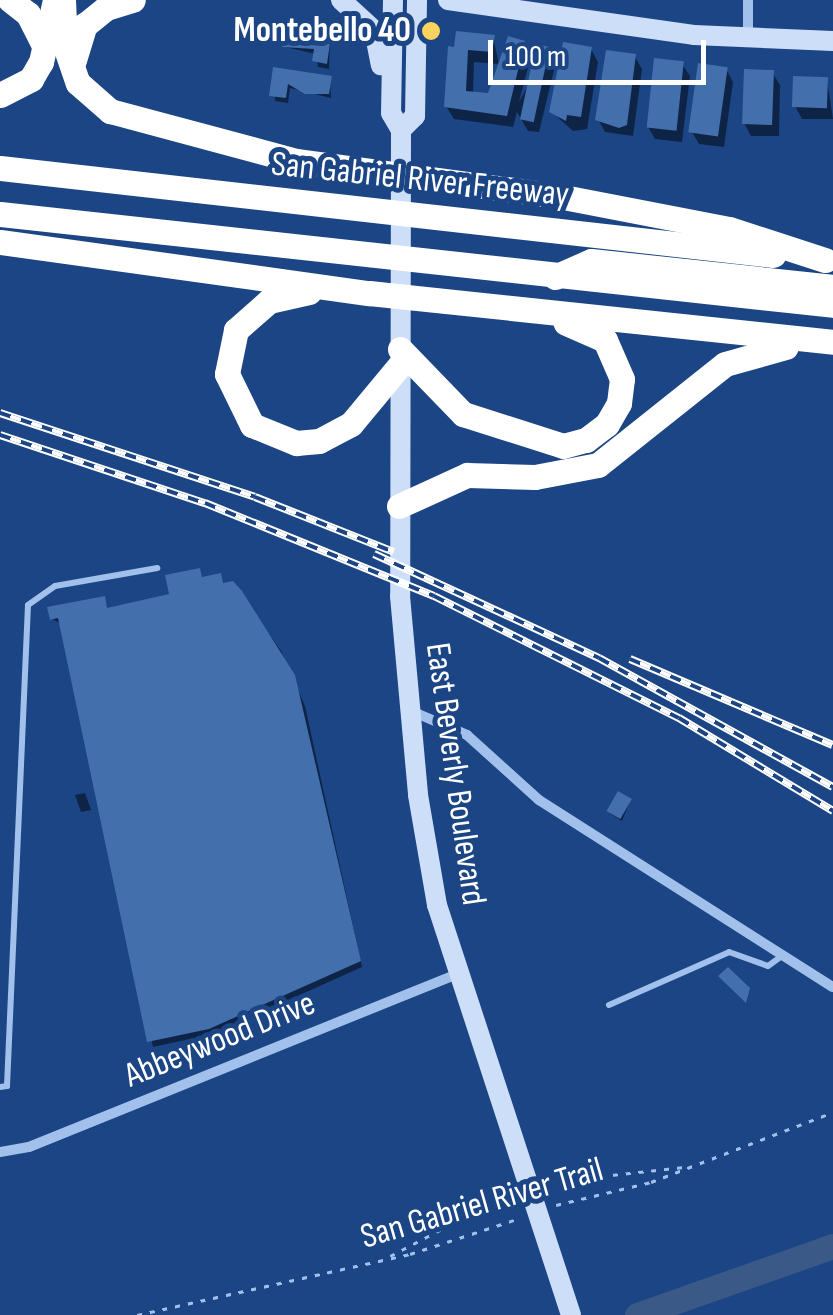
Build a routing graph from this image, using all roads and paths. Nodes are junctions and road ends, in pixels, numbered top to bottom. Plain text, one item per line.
1 (10, 0) edge
2 (55, 0) edge
3 (63, 0) edge
4 (134, 0) edge
5 (341, 0) edge
6 (392, 0) edge
7 (417, 0) edge
8 (448, 0) edge
9 (748, 0) edge
10 (748, 39) junction
11 (833, 40) edge
12 (45, 46) junction
13 (73, 70) junction
14 (390, 95) junction
15 (0, 96) edge
16 (401, 130) junction
17 (0, 168) edge
18 (0, 214) edge
19 (0, 242) edge
20 (830, 266) edge
21 (555, 277) junction
22 (833, 288) edge
23 (369, 292) junction
24 (833, 305) edge
25 (492, 306) junction
26 (833, 343) edge
27 (400, 352) junction
28 (399, 509) junction
29 (158, 568) dead end
30 (408, 710) junction
31 (784, 954) junction
32 (458, 974) junction
33 (833, 988) edge
34 (609, 1005) dead end
35 (0, 1087) edge
36 (833, 1112) edge
37 (0, 1152) edge
38 (690, 1167) junction
39 (533, 1202) junction
40 (386, 1260) junction
41 (137, 1315) edge
42 (571, 1315) edge

1 - 12 highway
2 - 12 highway
3 - 13 highway
4 - 13 highway
5 - 14 main road
6 - 14 main road
7 - 16 main road
8 - 10 main road
9 - 10 street
10 - 11 main road
12 - 15 highway
13 - 20 highway
14 - 16 main road
16 - 27 main road, East Beverly Boulevard
17 - 20 highway, San Gabriel River Freeway
18 - 21 highway
19 - 23 highway
21 - 22 highway
21 - 24 highway
23 - 25 highway
23 - 27 highway
25 - 26 highway
25 - 27 highway
26 - 28 highway
27 - 28 main road, East Beverly Boulevard
28 - 30 main road, East Beverly Boulevard
29 - 35 lane
30 - 31 street
30 - 32 main road, East Beverly Boulevard
31 - 33 street
31 - 34 lane
32 - 37 street, Abbeywood Drive
32 - 39 main road, East Beverly Boulevard
36 - 38 path, San Gabriel River Trail
38 - 39 path
38 - 39 path, San Gabriel River Trail
39 - 40 path
39 - 40 path, San Gabriel River Trail
39 - 42 main road, East Beverly Boulevard
40 - 41 path, San Gabriel River Trail

